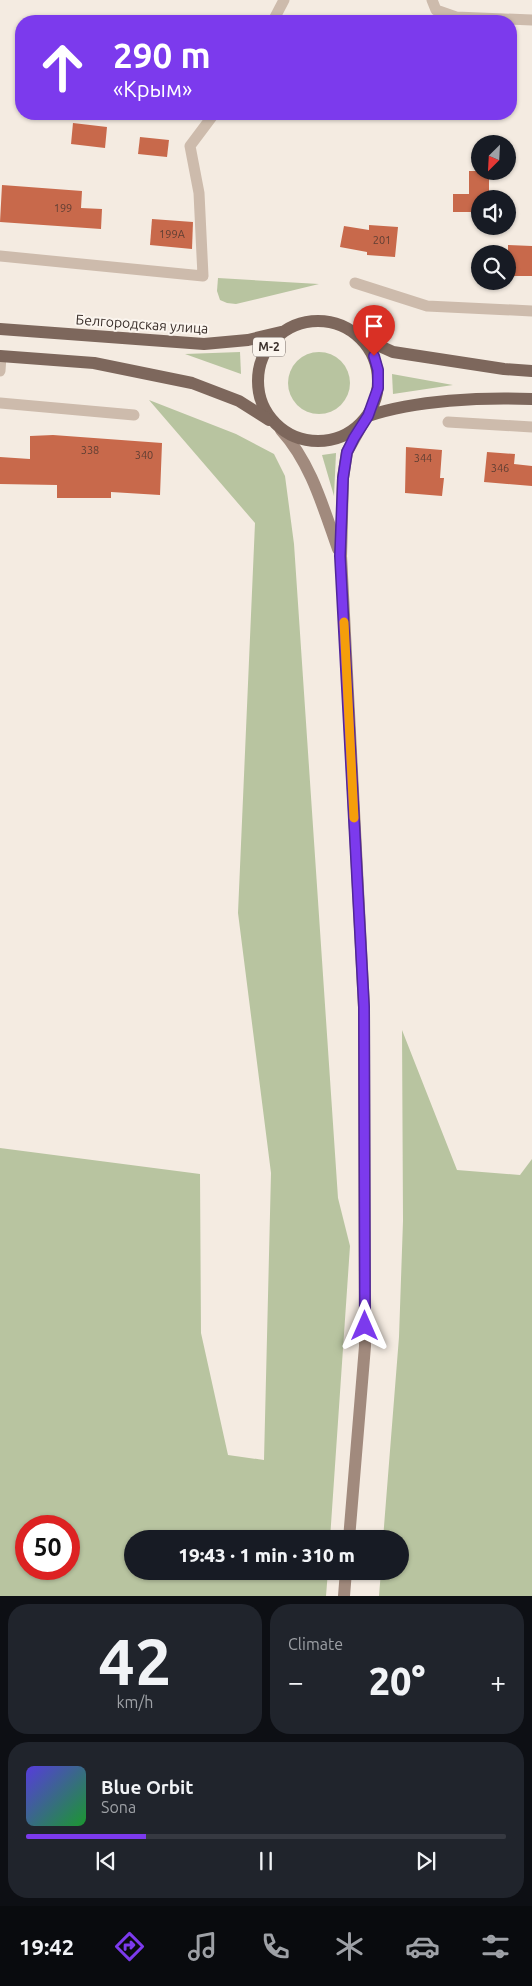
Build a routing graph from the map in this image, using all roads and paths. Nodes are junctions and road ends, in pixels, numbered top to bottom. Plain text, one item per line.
1 (284, 0) edge
2 (432, 0) edge
3 (276, 15) edge
4 (450, 15) edge
5 (517, 19) edge
6 (532, 20) edge
7 (210, 120) edge
8 (0, 256) edge
9 (355, 283) dead end
10 (532, 311) edge
11 (0, 329) edge
12 (282, 332) junction
13 (362, 338) junction
14 (1, 356) edge
15 (532, 370) edge
16 (0, 371) edge
17 (532, 399) edge
18 (0, 403) edge
19 (134, 415) dead end
20 (365, 420) junction
21 (271, 421) junction
22 (448, 422) dead end
23 (532, 427) edge
24 (281, 430) junction
25 (340, 556) junction
26 (350, 1530) edge
27 (345, 1580) edge
28 (344, 1596) edge

1 - 3 lane
2 - 4 lane
5 - 6 lane
7 - 8 lane
9 - 10 lane
11 - 12 main road, Белгородская улица / М-2
12 - 13 main road, М-2
12 - 21 main road, М-2
13 - 15 main road, М-2
13 - 20 main road, М-2
14 - 16 lane
14 - 21 main road, М-2
17 - 20 main road, М-2
18 - 19 lane
20 - 24 main road, М-2
20 - 25 main road
21 - 24 main road, М-2
22 - 23 lane
24 - 25 main road
25 - 26 main road
27 - 28 main road

